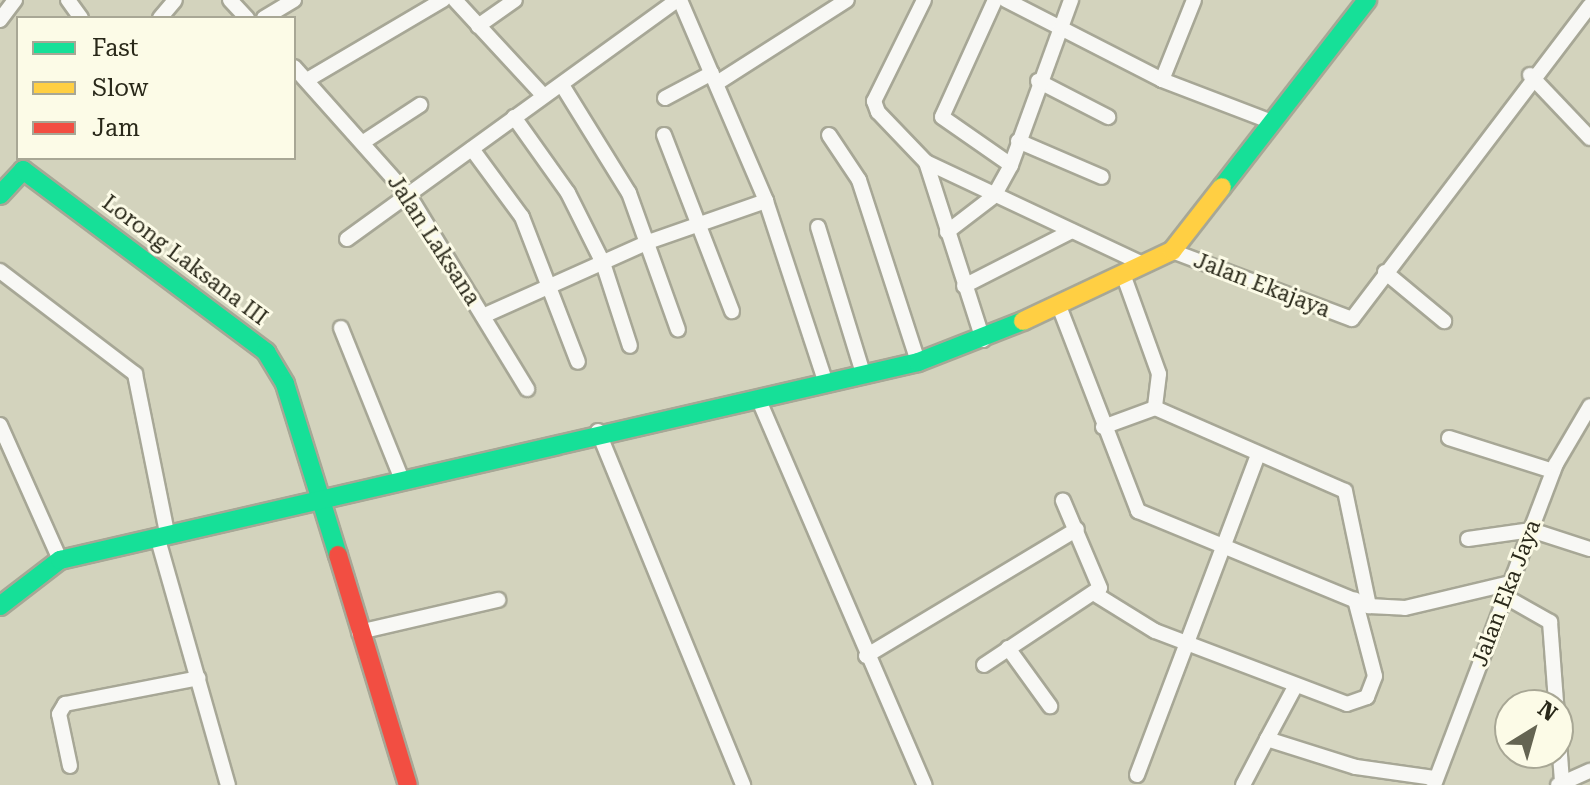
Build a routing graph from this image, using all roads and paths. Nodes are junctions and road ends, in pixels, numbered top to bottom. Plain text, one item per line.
1 (15, 0) edge
2 (175, 0) edge
3 (230, 0) edge
4 (294, 0) edge
5 (443, 0) edge
6 (455, 0) edge
7 (515, 0) edge
8 (678, 0) edge
9 (847, 0) edge
10 (924, 0) edge
11 (995, 0) edge
12 (1006, 0) edge
13 (1071, 0) edge
14 (1194, 0) edge
15 (1367, 0) edge
16 (1590, 6) edge
17 (162, 16) edge
18 (245, 16) edge
19 (267, 16) edge
20 (0, 20) edge
21 (478, 26) junction
22 (1058, 27) junction
23 (296, 69) edge
24 (1530, 75) junction
25 (715, 78) junction
26 (307, 80) junction
27 (1162, 80) junction
28 (1038, 81) junction
29 (562, 85) junction
30 (543, 95) junction
31 (665, 98) dead end
32 (420, 105) dead end
33 (514, 117) junction
34 (1108, 117) dead end
35 (1267, 120) junction
36 (664, 135) dead end
37 (829, 135) dead end
38 (1590, 138) edge
39 (365, 141) junction
40 (1018, 141) junction
41 (472, 149) junction
42 (926, 162) junction
43 (29, 164) edge
44 (1011, 165) junction
45 (1102, 177) dead end
46 (0, 195) edge
47 (994, 196) junction
48 (410, 197) junction
49 (766, 201) junction
50 (701, 225) junction
51 (818, 227) dead end
52 (1072, 231) junction
53 (947, 232) junction
54 (347, 239) dead end
55 (651, 241) junction
56 (1172, 251) junction
57 (603, 263) junction
58 (1145, 265) junction
59 (0, 271) edge
60 (1385, 272) junction
61 (1123, 274) junction
62 (553, 282) junction
63 (964, 286) junction
64 (1059, 306) junction
65 (732, 311) dead end
66 (483, 316) junction
67 (1444, 321) dead end
68 (341, 328) dead end
69 (678, 330) dead end
70 (983, 340) junction
71 (630, 346) dead end
72 (578, 362) dead end
73 (918, 362) junction
74 (863, 373) junction
75 (826, 383) junction
76 (527, 389) dead end
77 (758, 398) junction
78 (1590, 406) edge
79 (1155, 408) junction
80 (0, 425) edge
81 (1103, 427) junction
82 (598, 431) junction
83 (1449, 438) dead end
84 (1258, 454) junction
85 (1553, 471) junction
86 (402, 480) junction
87 (322, 500) junction
88 (1063, 501) dead end
89 (1077, 529) junction
90 (1531, 530) junction
91 (162, 535) junction
92 (1468, 539) dead end
93 (1221, 544) junction
94 (1590, 549) edge
95 (60, 560) junction
96 (1509, 590) junction
97 (1095, 594) junction
98 (498, 600) dead end
99 (1362, 603) junction
100 (0, 606) edge
101 (359, 632) junction
102 (1184, 641) junction
103 (1008, 648) junction
104 (866, 656) junction
105 (984, 665) dead end
106 (199, 678) junction
107 (1296, 685) junction
108 (1050, 706) dead end
109 (1267, 739) junction
110 (70, 766) dead end
111 (1590, 771) edge
112 (1137, 775) dead end
113 (1434, 782) edge
114 (1560, 783) edge
115 (228, 785) edge
116 (408, 785) edge
117 (743, 785) edge
118 (925, 785) edge
119 (1243, 785) edge

1 - 20 street
2 - 17 street
3 - 18 street
4 - 19 street
5 - 26 street
6 - 21 street
7 - 21 street
8 - 25 street
8 - 29 street
9 - 25 street
10 - 42 street
11 - 44 street
12 - 22 street
13 - 22 street
14 - 27 street
15 - 35 street
16 - 24 street
21 - 30 street
22 - 27 street
22 - 28 street
23 - 26 street, Jalan Laksana
24 - 38 street
24 - 60 street
25 - 31 street
25 - 49 street
26 - 39 street, Jalan Laksana
27 - 35 street
28 - 34 street
28 - 40 street
29 - 30 street
29 - 55 street
30 - 33 street
32 - 39 street
33 - 41 street
33 - 57 street
35 - 56 street
36 - 50 street
37 - 73 street
39 - 48 street, Jalan Laksana
40 - 44 street
40 - 45 street
41 - 48 street
41 - 62 street
42 - 47 street
42 - 53 street
43 - 46 street
43 - 87 street, Lorong Laksana III
44 - 47 street
47 - 52 street
47 - 53 street
48 - 54 street
48 - 66 street, Jalan Laksana
49 - 50 street
49 - 75 street
50 - 55 street
50 - 65 street
51 - 74 street
52 - 58 street
52 - 63 street
53 - 63 street
55 - 57 street
55 - 69 street
56 - 58 street
56 - 60 street, Jalan Ekajaya
57 - 62 street
57 - 71 street
58 - 61 street
59 - 91 street
60 - 67 street
61 - 64 street
61 - 79 street
62 - 66 street
62 - 72 street
63 - 70 street
64 - 70 street
64 - 81 street
66 - 76 street, Jalan Laksana
68 - 86 street
70 - 73 street
73 - 74 street
74 - 75 street
75 - 77 street
77 - 82 street
77 - 104 street
78 - 85 street, Jalan Eka Jaya
79 - 81 street
79 - 84 street
80 - 95 street
81 - 93 street
82 - 86 street
82 - 117 street
83 - 85 street
84 - 93 street
84 - 99 street
85 - 90 street, Jalan Eka Jaya
86 - 87 street
87 - 91 street
87 - 101 street, Lorong Laksana III
88 - 89 street
89 - 97 street
89 - 104 street
90 - 92 street
90 - 94 street
90 - 96 street, Jalan Eka Jaya
91 - 95 street
91 - 106 street
93 - 99 street
93 - 102 street
95 - 100 street
96 - 99 street
96 - 113 street, Jalan Eka Jaya
96 - 114 street
97 - 102 street
97 - 103 street
98 - 101 street
99 - 107 street
101 - 116 street, Lorong Laksana III
102 - 107 street
102 - 112 street
103 - 105 street
103 - 108 street
104 - 118 street
106 - 110 street
106 - 115 street
107 - 109 street
109 - 113 street
109 - 119 street
111 - 114 street

